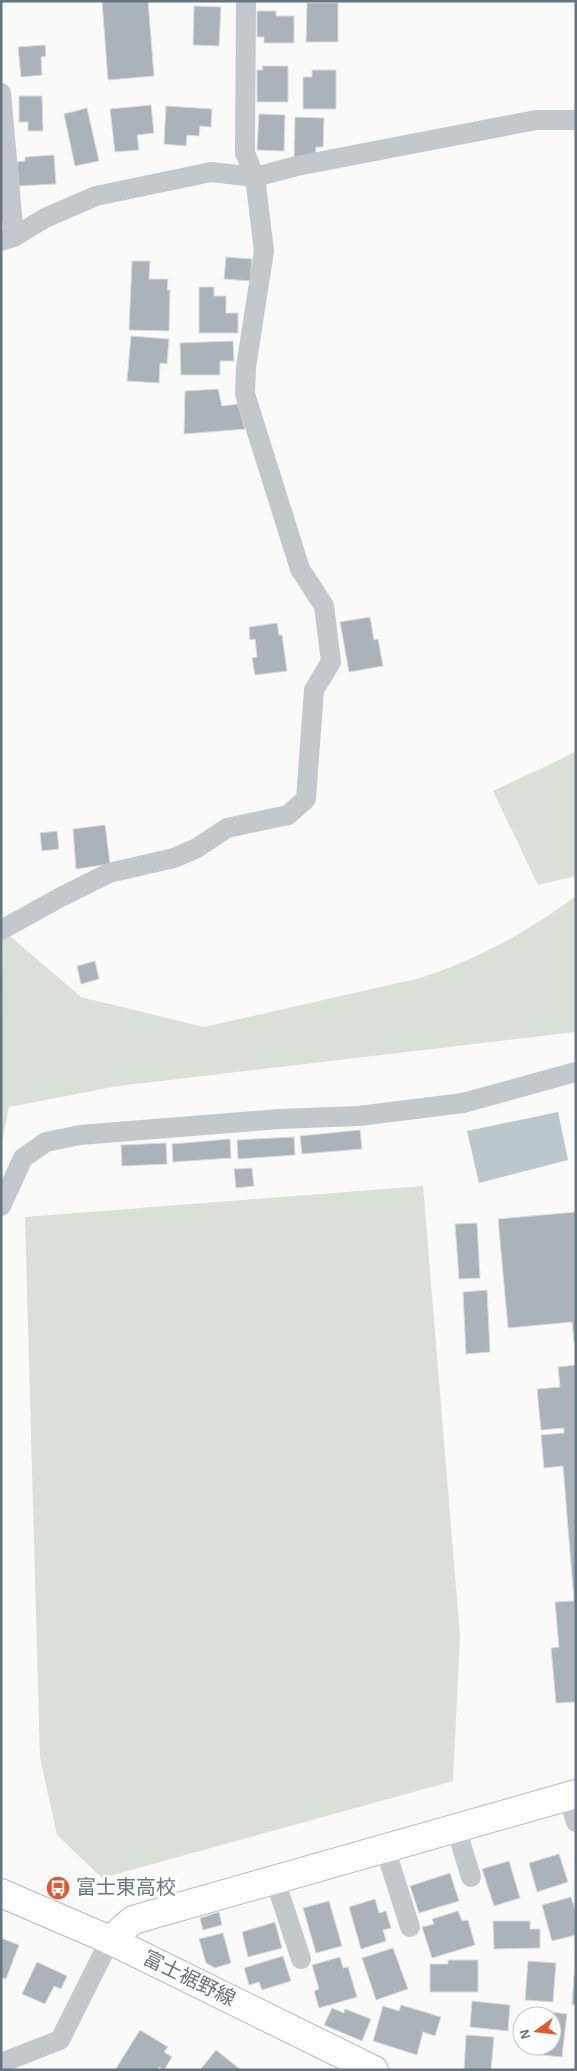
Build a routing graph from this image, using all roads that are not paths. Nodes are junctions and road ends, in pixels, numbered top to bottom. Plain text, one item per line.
1 (246, 1) edge
2 (1, 93) edge
3 (576, 120) edge
4 (255, 177) junction
5 (8, 239) edge
6 (1, 930) edge
7 (576, 1072) edge
8 (1, 1206) edge
9 (572, 1795) edge
10 (576, 1822) edge
11 (456, 1828) junction
12 (385, 1848) junction
13 (471, 1877) dead end
14 (275, 1880) junction
15 (1, 1893) edge
16 (410, 1927) dead end
17 (110, 1940) junction
18 (300, 1959) dead end
19 (1, 2063) edge
20 (374, 2070) edge

1 - 4 street
2 - 5 street
3 - 4 street
4 - 5 street
4 - 6 street
7 - 8 street
9 - 10 street
9 - 11 street
11 - 12 street
11 - 13 street
12 - 14 street
12 - 16 street
14 - 17 street
14 - 18 street
15 - 17 street, 富士裾野線
17 - 19 street
17 - 20 street, 富士裾野線

